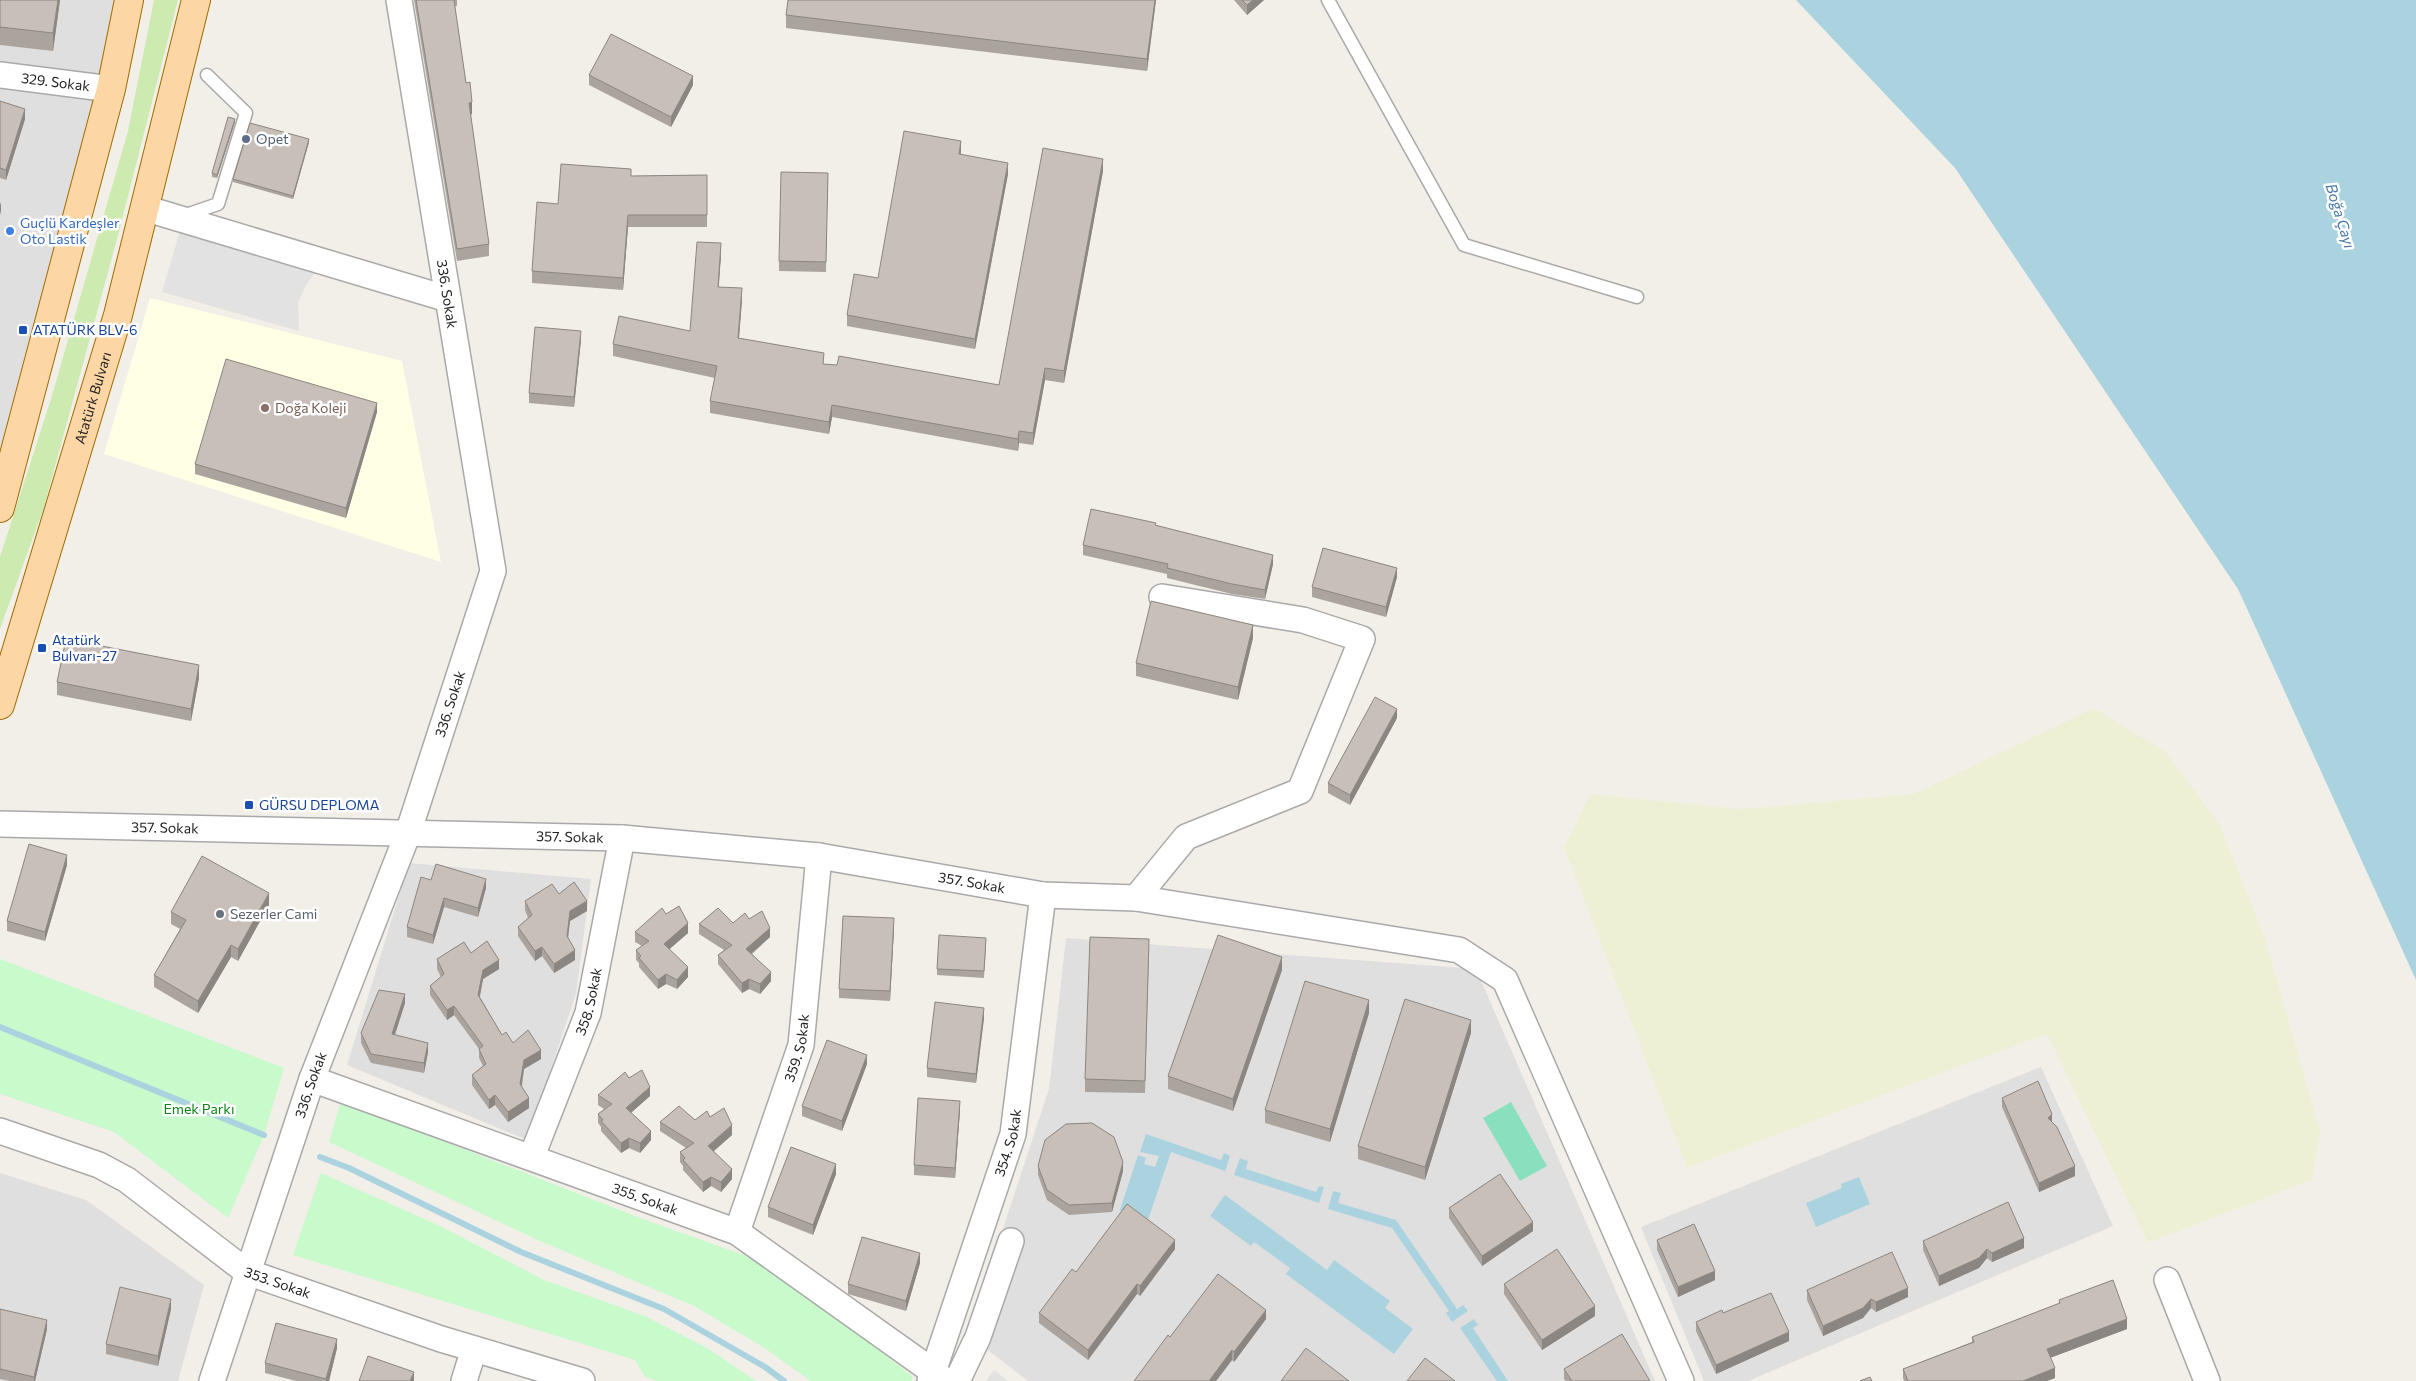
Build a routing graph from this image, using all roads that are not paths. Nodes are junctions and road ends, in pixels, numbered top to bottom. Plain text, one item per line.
1 (129, 0) edge
2 (196, 0) edge
3 (399, 0) edge
4 (1328, 0) edge
5 (0, 75) edge
6 (208, 75) dead end
7 (111, 89) junction
8 (144, 208) junction
9 (178, 218) junction
10 (1637, 297) dead end
11 (448, 299) junction
12 (0, 508) edge
13 (1162, 597) dead end
14 (0, 705) edge
15 (0, 824) edge
16 (408, 833) junction
17 (622, 838) junction
18 (819, 856) junction
19 (1043, 895) junction
20 (1136, 898) junction
21 (312, 1079) junction
22 (0, 1131) edge
23 (532, 1156) junction
24 (737, 1232) junction
25 (1011, 1241) dead end
26 (247, 1272) junction
27 (2167, 1280) dead end
28 (474, 1349) junction
29 (937, 1378) edge
30 (212, 1381) edge
31 (464, 1381) edge
32 (582, 1381) edge
33 (957, 1381) edge
34 (1681, 1381) edge
35 (2207, 1381) edge

1 - 7 main road
2 - 8 main road, Atatürk Bulvarı
3 - 11 street, 336. Sokak
4 - 10 lane
5 - 7 street, 329. Sokak
6 - 9 lane
7 - 12 main road
8 - 9 street
8 - 14 main road, Atatürk Bulvarı
9 - 11 street
11 - 16 street, 336. Sokak
13 - 20 street
15 - 16 street, 357. Sokak
16 - 17 street, 357. Sokak
16 - 21 street, 336. Sokak
17 - 18 street, 357. Sokak
17 - 23 street, 358. Sokak
18 - 19 street, 357. Sokak
18 - 24 street, 359. Sokak
19 - 20 street, 357. Sokak
19 - 29 street, 354. Sokak
20 - 34 street, 357. Sokak
21 - 23 street, 355. Sokak
21 - 26 street, 336. Sokak
22 - 26 street, 353. Sokak
23 - 24 street, 355. Sokak
24 - 29 street, 355. Sokak
25 - 33 street
26 - 28 street, 353. Sokak
26 - 30 street, 336. Sokak
27 - 35 street
28 - 31 street
28 - 32 street, 353. Sokak

